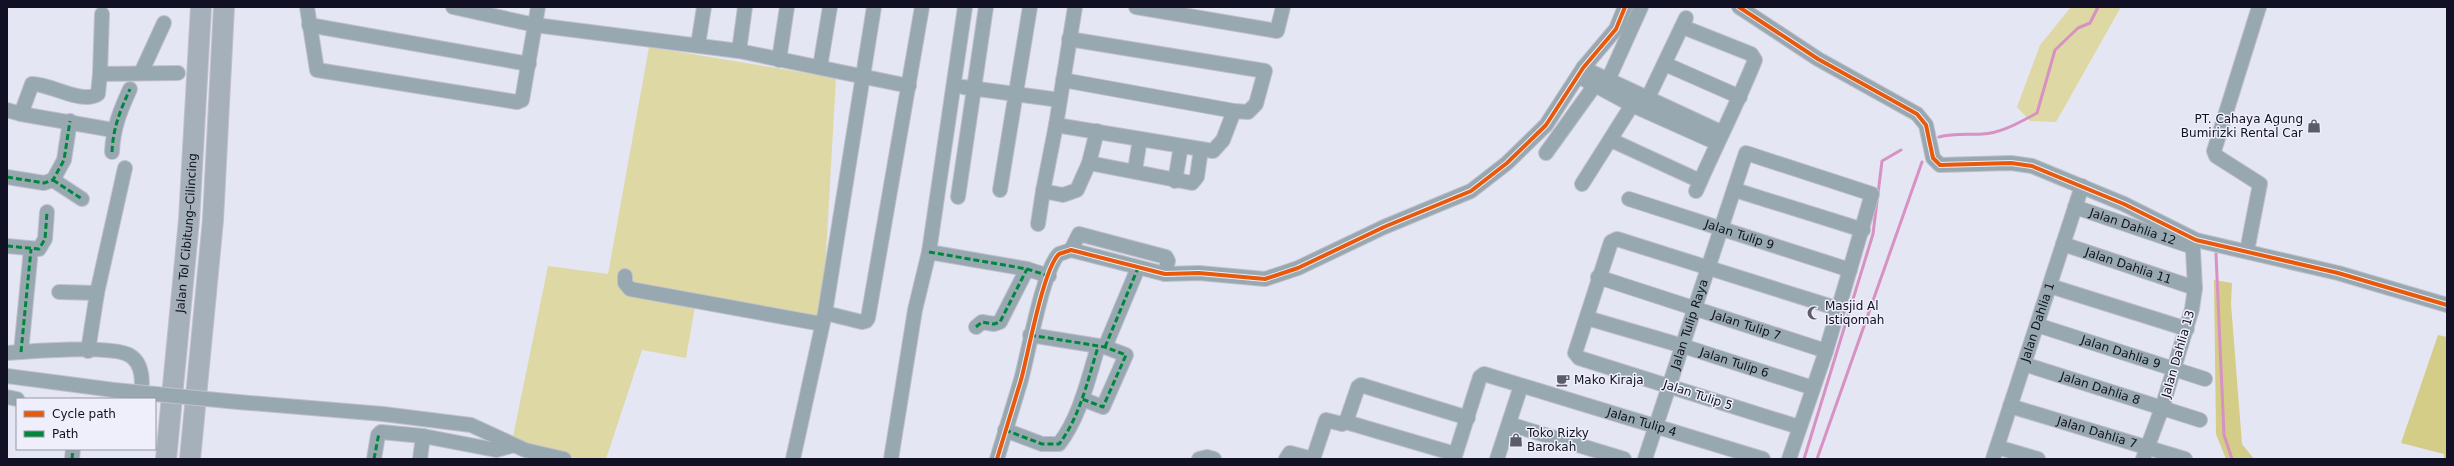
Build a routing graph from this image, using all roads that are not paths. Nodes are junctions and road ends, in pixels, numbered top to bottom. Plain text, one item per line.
1 (201, 7) edge
2 (224, 7) edge
3 (307, 7) edge
4 (453, 7) edge
5 (538, 7) edge
6 (704, 7) edge
7 (745, 7) edge
8 (787, 7) edge
9 (830, 7) edge
10 (874, 7) edge
11 (922, 7) edge
12 (965, 7) edge
13 (986, 7) edge
14 (1030, 7) edge
15 (1075, 7) edge
16 (1136, 7) edge
17 (1283, 7) edge
18 (1625, 7) edge
19 (1641, 7) edge
20 (1739, 7) edge
21 (2260, 7) edge
22 (490, 10) edge
23 (102, 14) dead end
24 (164, 23) dead end
25 (309, 24) junction
26 (535, 25) junction
27 (1068, 39) junction
28 (698, 45) junction
29 (738, 51) junction
30 (779, 60) junction
31 (528, 64) junction
32 (1665, 64) junction
33 (820, 67) junction
34 (1580, 72) junction
35 (141, 73) junction
36 (178, 73) dead end
37 (100, 74) junction
38 (863, 77) junction
39 (1063, 80) junction
40 (1602, 81) junction
41 (952, 85) junction
42 (909, 86) junction
43 (972, 88) junction
44 (130, 89) dead end
45 (1016, 95) junction
46 (1740, 97) junction
47 (1060, 100) junction
48 (1641, 105) junction
49 (7, 110) edge
50 (1234, 111) junction
51 (21, 114) junction
52 (70, 121) junction
53 (1056, 125) junction
54 (113, 130) junction
55 (1097, 131) junction
56 (1719, 137) junction
57 (1140, 139) junction
58 (1611, 140) junction
59 (1181, 146) junction
60 (1201, 149) junction
61 (112, 152) dead end
62 (1546, 153) dead end
63 (1090, 163) junction
64 (126, 168) dead end
65 (1135, 170) junction
66 (7, 177) edge
67 (53, 180) junction
68 (1175, 181) junction
69 (1582, 184) dead end
70 (2082, 186) junction
71 (1000, 190) dead end
72 (1735, 190) junction
73 (1042, 191) junction
74 (958, 197) dead end
75 (82, 199) dead end
76 (1630, 199) dead end
77 (2076, 207) junction
78 (47, 212) dead end
79 (1038, 224) dead end
80 (1722, 229) junction
81 (1863, 230) junction
82 (1121, 244) junction
83 (2063, 244) junction
84 (7, 246) edge
85 (2190, 246) joint
86 (31, 249) junction
87 (1071, 250) junction
88 (2247, 251) junction
89 (929, 252) junction
90 (1116, 262) junction
91 (1708, 267) junction
92 (1138, 268) junction
93 (1027, 269) junction
94 (1850, 270) junction
95 (1165, 274) junction
96 (625, 276) dead end
97 (1049, 276) junction
98 (1598, 277) junction
99 (2050, 286) junction
100 (2195, 288) junction
101 (58, 292) dead end
102 (98, 293) junction
103 (2447, 305) edge
104 (1695, 308) junction
105 (1839, 309) junction
106 (1587, 318) junction
107 (823, 319) junction
108 (2036, 325) junction
109 (976, 327) dead end
110 (2187, 329) junction
111 (1030, 335) junction
112 (1683, 346) junction
113 (1102, 347) junction
114 (88, 351) junction
115 (1826, 351) junction
116 (14, 353) edge
117 (2024, 364) junction
118 (2174, 369) junction
119 (7, 376) edge
120 (2205, 379) dead end
121 (1668, 385) junction
122 (1521, 386) junction
123 (1813, 388) junction
124 (140, 398) edge
125 (1082, 399) junction
126 (2010, 406) junction
127 (2162, 408) junction
128 (1468, 418) junction
129 (2200, 420) dead end
130 (1346, 422) junction
131 (1509, 424) junction
132 (1656, 426) junction
133 (1799, 427) junction
134 (1005, 430) junction
135 (423, 436) junction
136 (511, 446) junction
137 (1995, 453) edge
138 (2144, 454) edge
139 (1454, 457) edge
140 (166, 459) edge
141 (190, 459) edge
142 (374, 459) edge
143 (420, 459) edge
144 (564, 459) edge
145 (793, 459) edge
146 (891, 459) edge
147 (997, 459) edge
148 (1199, 459) edge
149 (1214, 459) edge
150 (1286, 459) edge
151 (1313, 459) edge
152 (1497, 459) edge
153 (1624, 459) edge
154 (1645, 459) edge
155 (1763, 459) edge
156 (1789, 459) edge
157 (2038, 459) edge
158 (2185, 459) edge

1 - 140 highway, Jalan Tol Cibitung–Cilincing
2 - 141 highway, Jalan Tol Cibitung–Cilincing
3 - 25 street
4 - 22 street
5 - 26 street
6 - 28 street
7 - 29 street
8 - 30 street
9 - 33 street
10 - 38 street
11 - 42 street
12 - 41 street
13 - 43 street
14 - 45 street
15 - 27 street
16 - 17 street
18 - 34 street
19 - 40 street
20 - 70 street
21 - 88 street
22 - 26 street
23 - 37 street
24 - 35 street
25 - 31 street
25 - 31 street
26 - 28 street
26 - 31 street
27 - 39 street
27 - 50 street
28 - 29 street
29 - 30 street
30 - 33 street
32 - 46 street
32 - 46 street
32 - 48 street
33 - 38 street
34 - 40 street
34 - 95 street
35 - 36 street
35 - 37 street
37 - 51 street
38 - 42 street
38 - 107 street
39 - 47 street
39 - 50 street
40 - 48 street
40 - 62 street
41 - 43 street
41 - 89 street
42 - 107 street
43 - 45 street
43 - 74 street
44 - 54 street
45 - 47 street
45 - 71 street
46 - 56 street
47 - 53 street
48 - 56 street
48 - 58 street
49 - 51 street
50 - 60 street
51 - 52 street
52 - 54 street
52 - 67 street
53 - 55 street
53 - 73 street
54 - 61 street
55 - 57 street
55 - 63 street
56 - 58 street
57 - 59 street
57 - 65 street
58 - 69 street
59 - 60 street
59 - 68 street
60 - 68 street
63 - 65 street
63 - 73 street
64 - 102 street
65 - 68 street
66 - 67 street
67 - 75 street
70 - 77 street, Jalan Dahlia 1
70 - 88 street
72 - 80 street, Jalan Tulip Raya
72 - 81 street
72 - 81 street, Jalan Tulip Raya
73 - 79 street
76 - 80 street, Jalan Tulip 9
77 - 83 street, Jalan Dahlia 1
77 - 85 street, Jalan Dahlia 12
78 - 86 street
80 - 91 street, Jalan Tulip Raya
80 - 94 street, Jalan Tulip 9
81 - 94 street
82 - 87 street
82 - 90 street
82 - 95 street
83 - 99 street, Jalan Dahlia 1
83 - 100 street, Jalan Dahlia 11
84 - 86 street
85 - 100 street, Jalan Dahlia 13
86 - 116 street
87 - 90 street
87 - 97 street
88 - 103 street
89 - 93 street
89 - 146 street
90 - 92 street
91 - 98 street
91 - 104 street, Jalan Tulip Raya
91 - 105 street
92 - 95 street
92 - 113 street
93 - 97 street
93 - 109 street
94 - 105 street
96 - 107 street
97 - 111 street
98 - 104 street, Jalan Tulip 7
98 - 106 street
99 - 108 street, Jalan Dahlia 1
99 - 110 street
100 - 110 street, Jalan Dahlia 13
101 - 102 street
102 - 114 street
104 - 112 street, Jalan Tulip Raya
104 - 115 street, Jalan Tulip 7
105 - 115 street
106 - 112 street, Jalan Tulip 6
106 - 121 street, Jalan Tulip 5
107 - 145 street
108 - 117 street, Jalan Dahlia 1
108 - 118 street, Jalan Dahlia 9
110 - 118 street, Jalan Dahlia 13
111 - 113 street
111 - 134 street
112 - 121 street, Jalan Tulip Raya
112 - 123 street, Jalan Tulip 6
113 - 125 street
113 - 125 street
114 - 116 street
114 - 124 street
115 - 123 street
117 - 126 street, Jalan Dahlia 1
117 - 127 street, Jalan Dahlia 8
118 - 120 street, Jalan Dahlia 9
118 - 127 street, Jalan Dahlia 13
119 - 136 street, bridge
121 - 132 street, Jalan Tulip Raya
121 - 133 street, Jalan Tulip 5
122 - 128 street, Jalan Tulip 4
122 - 131 street
122 - 132 street, Jalan Tulip 4
123 - 133 street
125 - 134 street
126 - 137 street, Jalan Dahlia 1
126 - 138 street, Jalan Dahlia 7
127 - 129 street, Jalan Dahlia 8
127 - 138 street, Jalan Dahlia 13
128 - 130 street
128 - 139 street
130 - 139 street
130 - 151 street
131 - 152 street
131 - 153 street
132 - 154 street, Jalan Tulip Raya
132 - 155 street, Jalan Tulip 4
133 - 156 street
134 - 147 street
135 - 136 street
135 - 142 street
135 - 143 street
136 - 144 street
137 - 157 street
138 - 158 street, Jalan Dahlia 7
148 - 149 street
150 - 151 street

